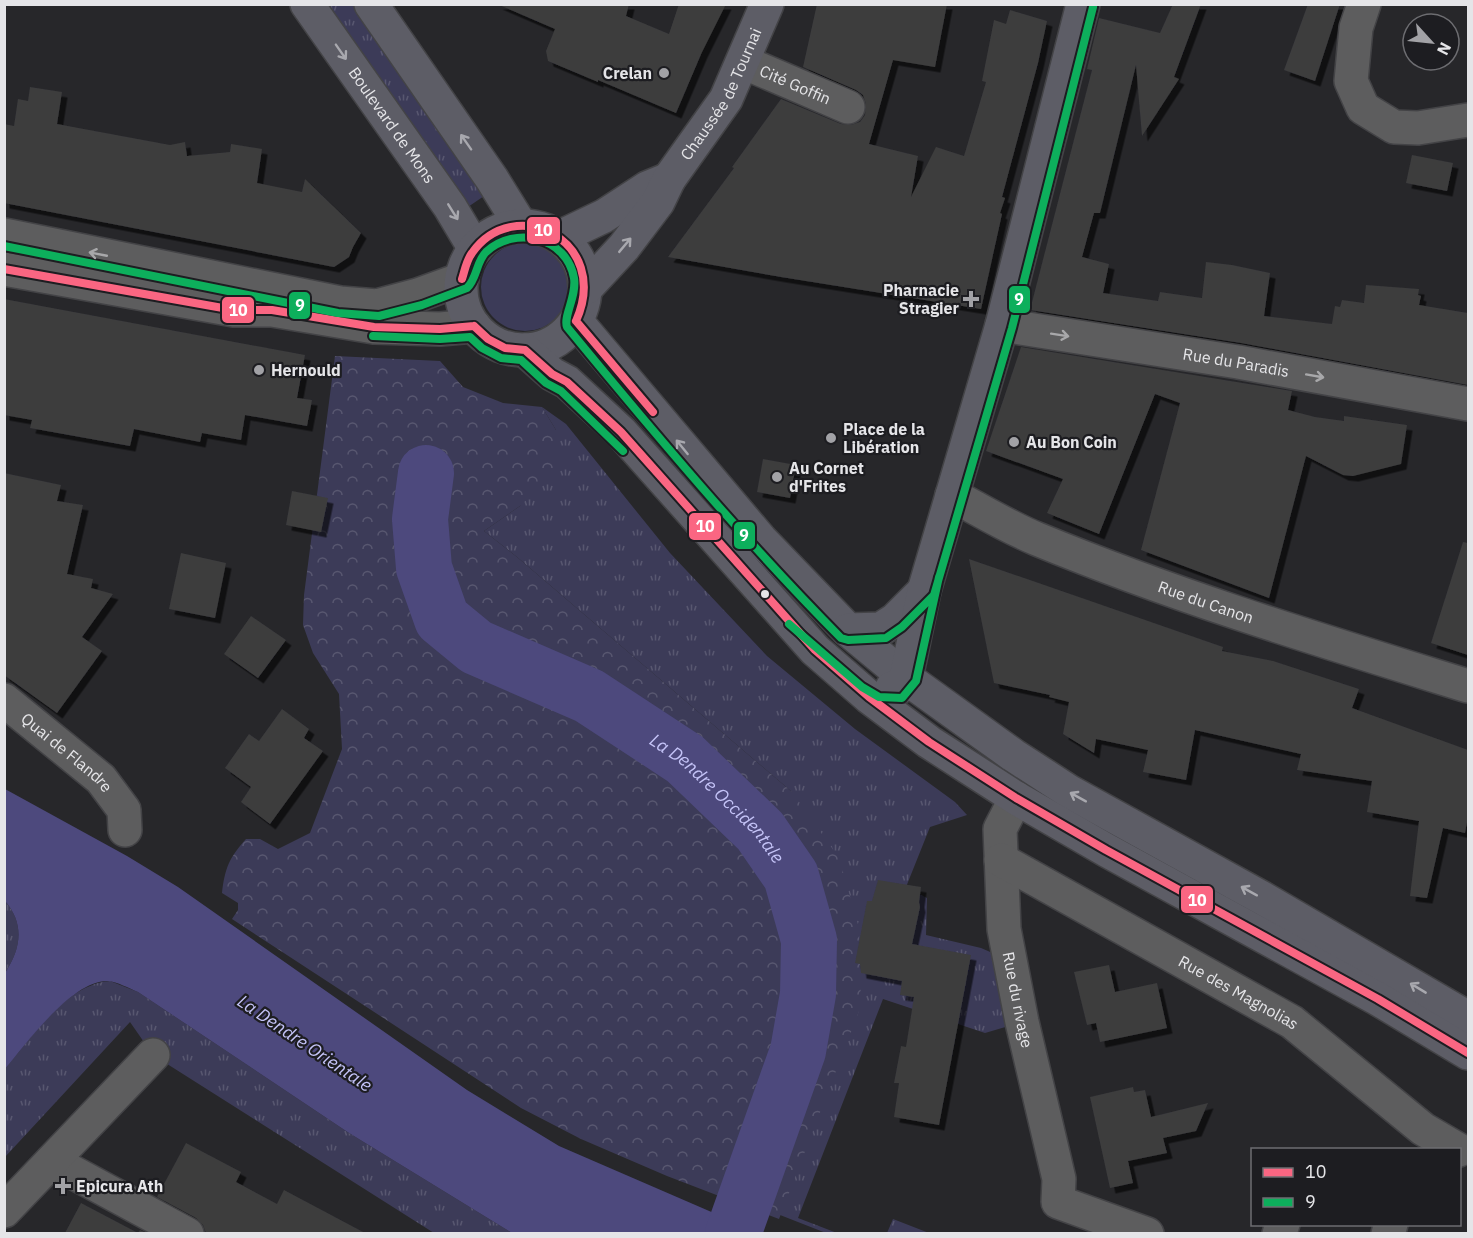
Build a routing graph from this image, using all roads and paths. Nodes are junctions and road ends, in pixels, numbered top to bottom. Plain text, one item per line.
1 (307, 4) edge
2 (371, 4) edge
3 (767, 4) edge
4 (1083, 4) edge
5 (1364, 4) edge
6 (743, 62) junction
7 (848, 107) dead end
8 (1468, 120) edge
9 (669, 179) junction
10 (521, 226) junction
11 (4, 235) edge
12 (560, 237) junction
13 (475, 249) junction
14 (4, 269) edge
15 (462, 279) junction
16 (586, 288) junction
17 (576, 321) junction
18 (1002, 325) junction
19 (474, 326) junction
20 (525, 350) junction
21 (1468, 404) edge
22 (952, 495) junction
23 (748, 575) junction
24 (924, 591) junction
25 (848, 630) junction
26 (906, 678) junction
27 (1468, 686) edge
28 (4, 700) edge
29 (1016, 798) junction
30 (125, 820) dead end
31 (1001, 860) junction
32 (1468, 1018) edge
33 (1468, 1053) edge
34 (153, 1055) dead end
35 (1420, 1139) edge
36 (1452, 1148) edge
37 (52, 1161) junction
38 (4, 1211) edge
39 (187, 1233) edge
40 (1147, 1233) edge

1 -> 13 main road, Boulevard de Mons
10 -> 2 main road
3 - 6 main road, Chaussée de Tournai
4 - 18 main road
5 - 8 street
6 - 7 street, Cité Goffin
6 - 9 main road, Chaussée de Tournai
9 - 12 main road
16 -> 9 main road, Chaussée de Tournai
10 - 12 main road
10 - 13 main road
15 -> 11 street
12 - 16 main road
13 - 15 main road
14 - 19 street
15 - 19 main road
16 - 17 main road
17 - 20 main road
25 -> 17 main road
18 -> 21 street, Rue du Paradis
18 - 22 main road
19 - 20 main road
20 - 23 main road
22 - 24 main road
22 - 27 street, Rue du Canon
23 - 26 main road
23 - 29 main road
24 - 25 main road
24 - 26 main road
25 - 26 main road
32 -> 26 main road
28 - 30 street, Quai de Flandre
29 - 31 street, Rue du rivage
29 - 33 main road
31 - 35 street, Rue des Magnolias
31 - 40 street, Rue du rivage
34 - 37 street
35 - 36 street, Rue des Magnolias
37 - 38 street
37 - 39 street

